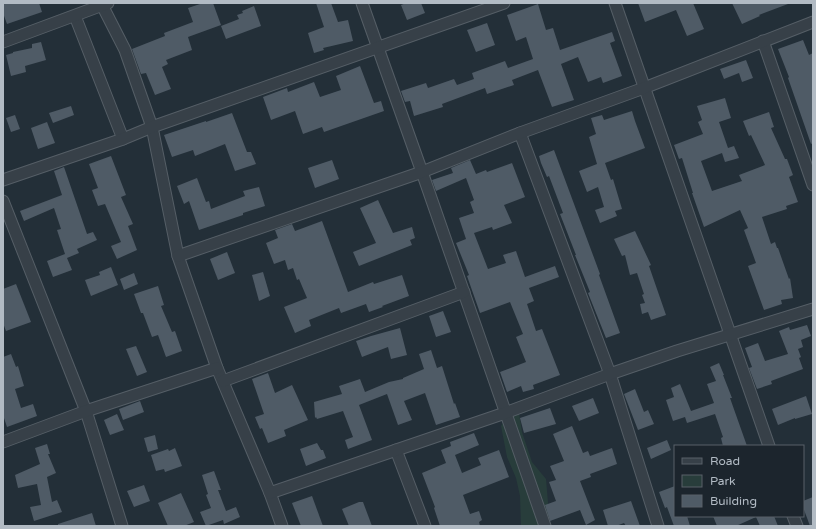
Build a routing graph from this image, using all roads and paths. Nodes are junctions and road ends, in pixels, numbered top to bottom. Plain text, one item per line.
1 (362, 3) edge
2 (504, 3) edge
3 (615, 3) edge
4 (104, 4) edge
5 (75, 16) junction
6 (813, 22) edge
7 (763, 41) junction
8 (3, 42) edge
9 (378, 48) junction
10 (644, 88) junction
11 (152, 127) junction
12 (520, 133) junction
13 (123, 139) junction
14 (422, 172) junction
15 (3, 180) edge
16 (813, 185) edge
17 (3, 201) edge
18 (178, 256) junction
19 (464, 292) junction
20 (813, 309) edge
21 (731, 334) junction
22 (217, 368) junction
23 (610, 374) junction
24 (223, 381) junction
25 (86, 411) junction
26 (506, 413) junction
27 (3, 442) edge
28 (769, 445) edge
29 (396, 450) junction
30 (270, 493) junction
31 (122, 526) edge
32 (282, 526) edge
33 (425, 526) edge
34 (545, 526) edge
35 (658, 526) edge

1 - 9 street
2 - 9 street
3 - 10 street
4 - 5 street
4 - 11 street
5 - 8 street
5 - 13 street
6 - 7 street
7 - 10 street
7 - 16 street
9 - 11 street
9 - 14 street
10 - 12 street
10 - 21 street
11 - 13 street
11 - 18 street
12 - 14 street
12 - 23 street
13 - 15 street
14 - 18 street
14 - 19 street
17 - 25 street
18 - 22 street
19 - 24 street
19 - 26 street
20 - 21 street
21 - 23 street
21 - 28 street
22 - 24 street
22 - 25 street
23 - 26 street
23 - 35 street
24 - 30 street
25 - 27 street
25 - 31 street
26 - 29 street
26 - 34 street
29 - 30 street
29 - 33 street
30 - 32 street

